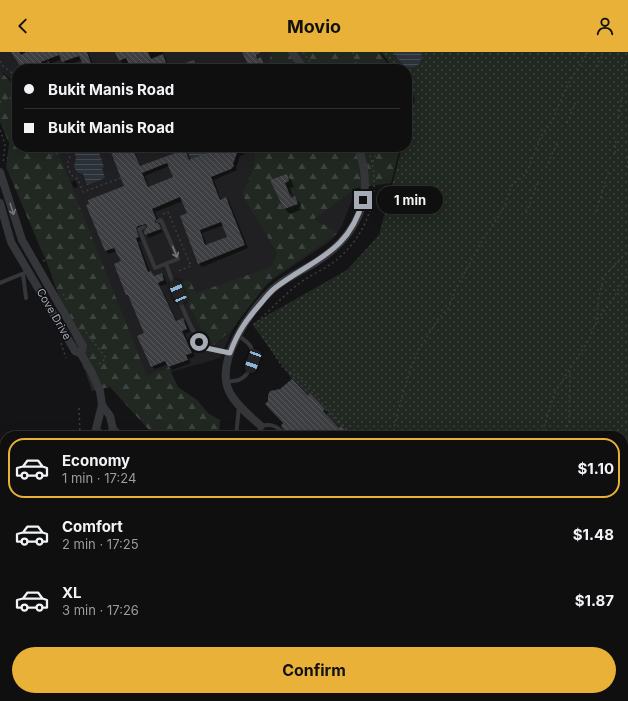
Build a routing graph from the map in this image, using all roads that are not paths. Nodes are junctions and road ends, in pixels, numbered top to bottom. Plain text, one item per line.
1 (292, 52) edge
2 (300, 64) edge
3 (360, 152) edge
4 (0, 172) edge
5 (0, 203) edge
6 (158, 221) dead end
7 (144, 227) dead end
8 (39, 264) junction
9 (166, 264) junction
10 (26, 272) junction
11 (0, 283) edge
12 (26, 298) dead end
13 (237, 334) junction
14 (230, 353) junction
15 (81, 354) junction
16 (227, 382) junction
17 (102, 405) junction
18 (239, 405) junction
19 (261, 426) junction
20 (113, 429) edge
21 (99, 431) edge
22 (236, 431) edge
23 (260, 431) edge
24 (281, 431) edge

1 - 2 street
3 - 13 street
4 -> 8 street, Cove Drive
5 - 10 street, Cove Drive
6 -> 9 lane
7 - 9 lane
8 - 10 street
8 - 15 street, Cove Drive
9 - 14 lane
10 - 11 lane
10 - 12 lane
10 - 15 street, Cove Drive
13 - 14 street
13 - 16 lane
14 - 16 street
15 - 17 street, Cove Drive
16 - 18 street
17 - 20 street, Cove Drive
17 - 21 street, Cove Drive
18 - 19 street
18 - 22 lane
19 - 23 lane
19 - 24 lane

